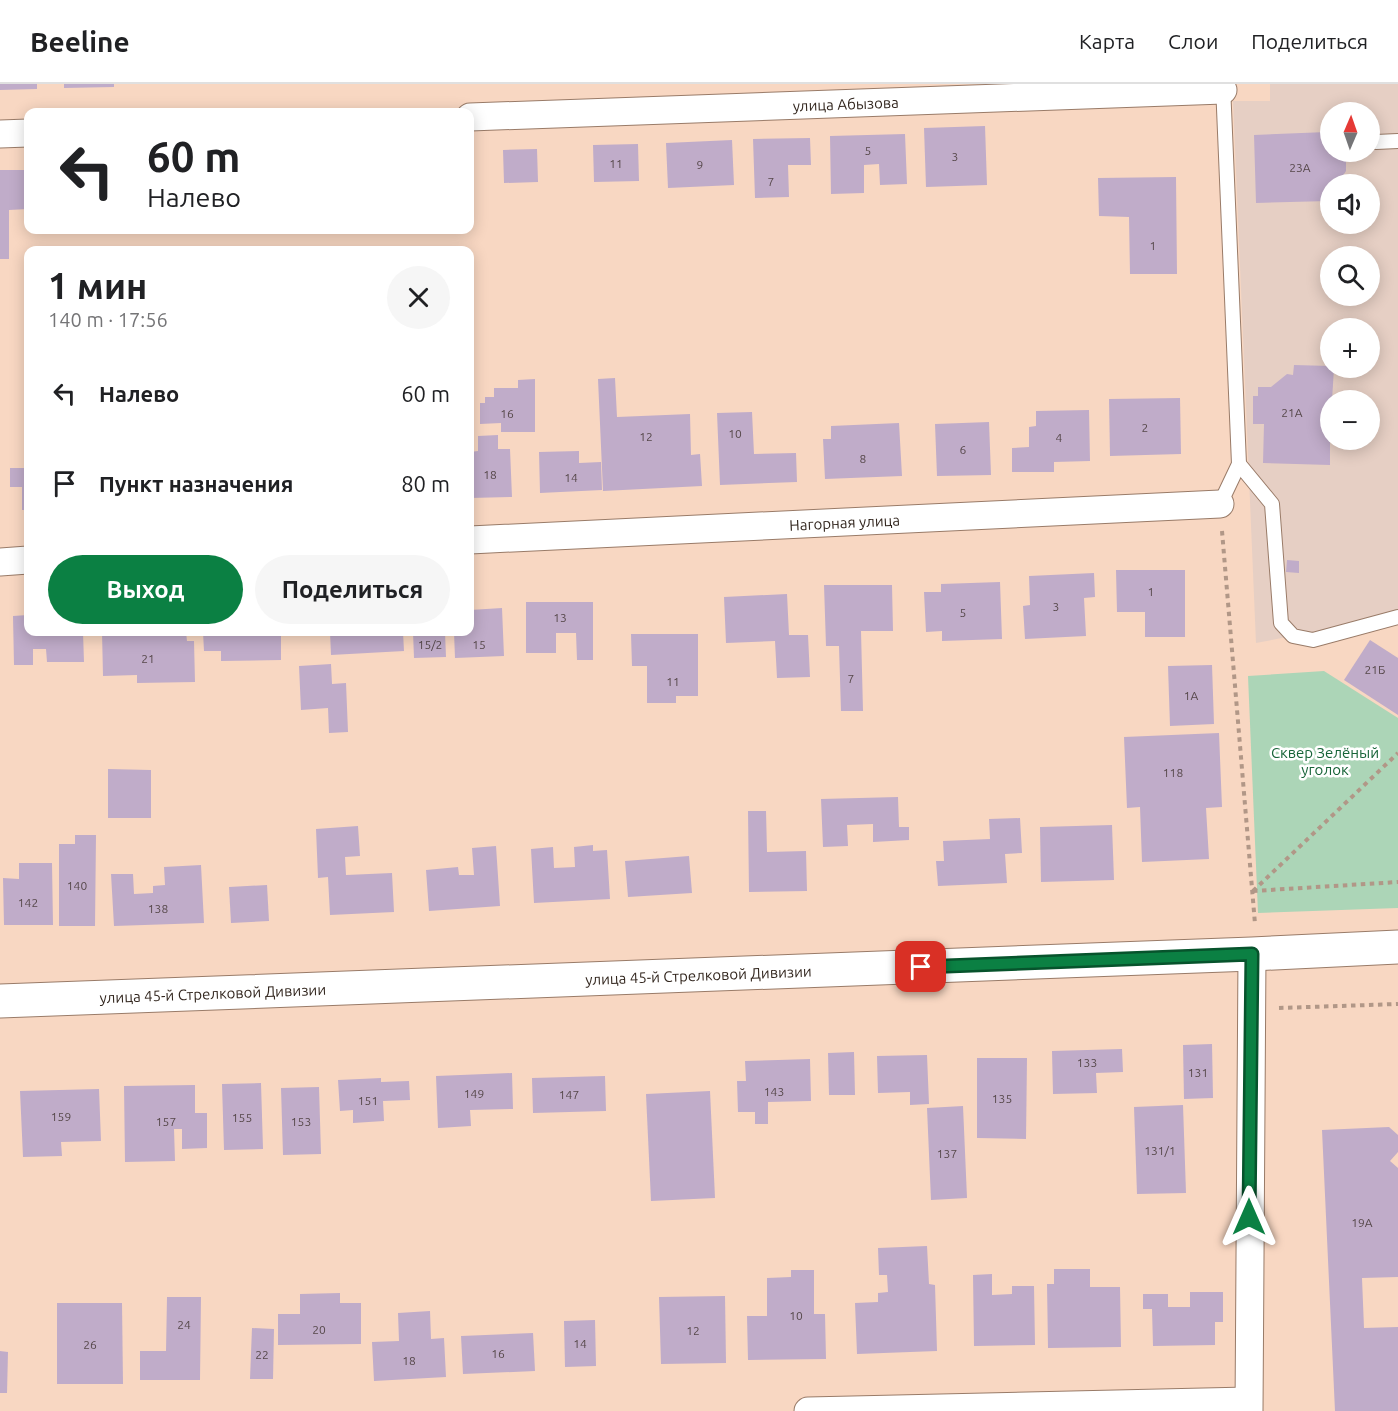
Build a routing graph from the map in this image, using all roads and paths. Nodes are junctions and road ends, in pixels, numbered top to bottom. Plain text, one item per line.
1 (1223, 87) edge
2 (474, 117) edge
3 (24, 133) edge
4 (0, 134) edge
5 (1398, 141) edge
6 (1380, 142) edge
7 (1239, 464) junction
8 (1220, 504) junction
9 (474, 540) edge
10 (24, 560) edge
11 (0, 562) edge
12 (1398, 617) edge
13 (1398, 753) edge
14 (1398, 882) edge
15 (1252, 891) junction
16 (1398, 947) edge
17 (1252, 954) junction
18 (0, 1002) edge
19 (1398, 1004) edge
20 (1251, 1009) junction
21 (1248, 1406) edge
22 (808, 1411) edge

1 - 2 street, улица Абызова
1 - 7 lane
3 - 4 street
5 - 6 lane
7 - 8 lane
7 - 12 lane
8 - 9 street, Нагорная улица
8 - 15 path
10 - 11 street
13 - 15 path
14 - 15 path
15 - 17 path
16 - 17 main road, улица 45-й Стрелковой Дивизии
17 - 18 main road, улица 45-й Стрелковой Дивизии
17 - 20 street
19 - 20 path
20 - 21 street
21 - 22 street

